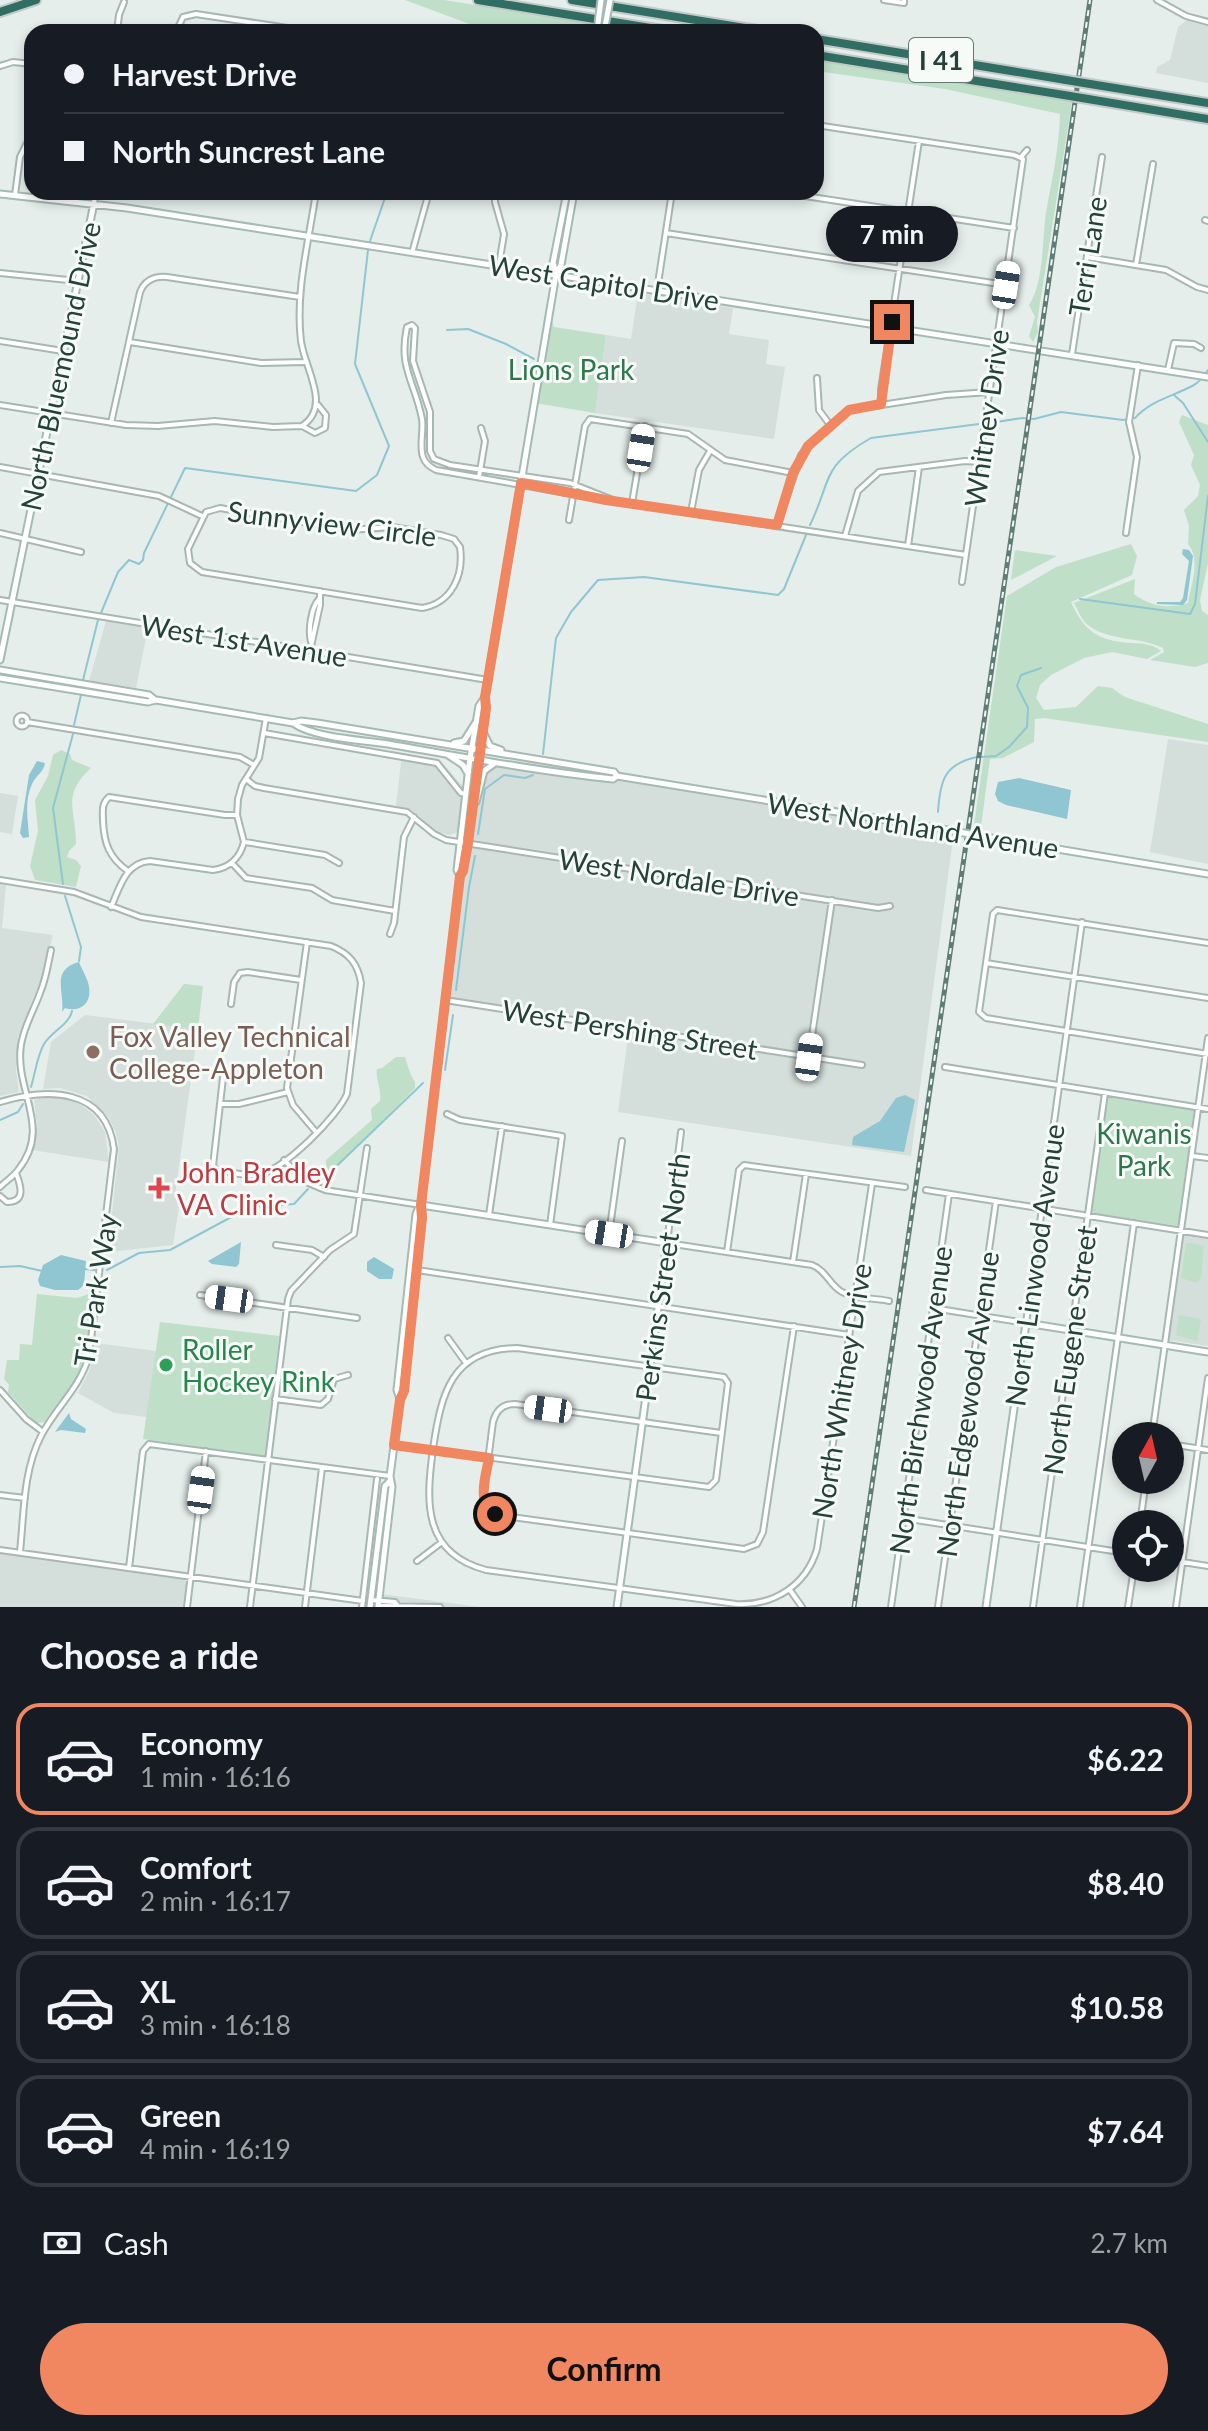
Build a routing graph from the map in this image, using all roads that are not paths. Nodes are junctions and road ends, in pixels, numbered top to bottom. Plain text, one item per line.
1 (36, 0) edge
2 (478, 0) edge
3 (572, 0) edge
4 (601, 0) edge
5 (610, 0) edge
6 (884, 0) edge
7 (1157, 0) edge
8 (124, 2) dead end
9 (904, 2) edge
10 (0, 12) edge
11 (1208, 22) edge
12 (118, 24) edge
13 (180, 24) edge
14 (262, 24) edge
15 (597, 24) edge
16 (606, 24) edge
17 (626, 24) edge
18 (720, 24) edge
19 (824, 40) edge
20 (824, 56) edge
21 (24, 63) edge
22 (0, 66) edge
23 (1208, 103) edge
24 (1208, 119) edge
25 (824, 126) edge
26 (920, 141) junction
27 (24, 149) edge
28 (1027, 150) dead end
29 (1102, 157) dead end
30 (1022, 158) junction
31 (1153, 164) dead end
32 (0, 194) edge
33 (15, 195) junction
34 (24, 196) edge
35 (824, 199) edge
36 (64, 200) edge
37 (95, 200) edge
38 (315, 200) edge
39 (427, 200) edge
40 (495, 200) edge
41 (565, 200) edge
42 (573, 200) edge
43 (671, 200) edge
44 (94, 203) junction
45 (909, 212) junction
46 (1014, 228) junction
47 (666, 233) junction
48 (309, 236) junction
49 (412, 253) junction
50 (1087, 257) junction
51 (499, 265) junction
52 (1136, 265) junction
53 (900, 269) junction
54 (0, 273) edge
55 (556, 274) junction
56 (78, 281) junction
57 (1006, 285) junction
58 (657, 290) junction
59 (1208, 290) edge
60 (300, 297) junction
61 (891, 326) junction
62 (0, 341) edge
63 (129, 342) junction
64 (997, 342) junction
65 (1201, 348) dead end
66 (63, 351) junction
67 (1072, 354) junction
68 (305, 362) junction
69 (1138, 365) junction
70 (414, 368) junction
71 (406, 369) junction
72 (1168, 370) junction
73 (1204, 376) edge
74 (817, 378) dead end
75 (990, 392) junction
76 (881, 404) junction
77 (0, 405) edge
78 (318, 405) junction
79 (428, 408) junction
80 (420, 410) junction
81 (50, 413) junction
82 (111, 423) junction
83 (830, 425) junction
84 (302, 426) junction
85 (645, 426) junction
86 (481, 428) dead end
87 (710, 450) junction
88 (439, 462) junction
89 (979, 462) junction
90 (0, 467) edge
91 (919, 467) junction
92 (480, 469) junction
93 (436, 470) junction
94 (38, 473) junction
95 (793, 473) junction
96 (479, 477) junction
97 (522, 480) junction
98 (575, 484) junction
99 (573, 492) junction
100 (613, 500) junction
101 (632, 503) junction
102 (691, 512) junction
103 (203, 517) junction
104 (569, 520) dead end
105 (777, 525) junction
106 (0, 533) edge
107 (1126, 533) dead end
108 (845, 536) junction
109 (24, 538) junction
110 (908, 546) junction
111 (81, 552) dead end
112 (966, 555) junction
113 (962, 582) dead end
114 (320, 591) junction
115 (0, 600) edge
116 (11, 602) junction
117 (2, 636) edge
118 (310, 651) junction
119 (0, 658) edge
120 (0, 670) edge
121 (13, 672) junction
122 (0, 678) edge
123 (488, 680) junction
124 (485, 697) junction
125 (156, 700) junction
126 (266, 718) junction
127 (476, 721) junction
128 (27, 722) dead end
129 (293, 723) junction
130 (483, 729) junction
131 (264, 733) junction
132 (446, 744) junction
133 (472, 748) junction
134 (479, 750) junction
135 (434, 752) junction
136 (448, 755) junction
137 (470, 758) junction
138 (528, 758) junction
139 (478, 760) junction
140 (433, 762) junction
141 (496, 763) junction
142 (254, 765) junction
143 (617, 776) junction
144 (468, 777) junction
145 (246, 779) junction
146 (466, 794) junction
147 (472, 805) junction
148 (237, 815) junction
149 (414, 816) junction
150 (244, 842) junction
151 (460, 842) junction
152 (468, 843) junction
153 (232, 863) junction
154 (339, 863) dead end
155 (128, 871) junction
156 (1208, 874) edge
157 (460, 876) junction
158 (0, 880) edge
159 (832, 900) junction
160 (890, 906) dead end
161 (111, 907) junction
162 (395, 911) junction
163 (1082, 922) junction
164 (390, 934) dead end
165 (307, 942) junction
166 (1208, 943) edge
167 (51, 950) dead end
168 (986, 963) junction
169 (1074, 977) junction
170 (301, 980) junction
171 (1208, 998) edge
172 (445, 1000) junction
173 (231, 1004) dead end
174 (1067, 1031) junction
175 (1208, 1038) edge
176 (1207, 1054) edge
177 (809, 1057) junction
178 (862, 1065) dead end
179 (945, 1067) dead end
180 (224, 1069) dead end
181 (1059, 1085) junction
182 (288, 1092) junction
183 (1105, 1093) junction
184 (27, 1096) junction
185 (0, 1101) edge
186 (220, 1104) junction
187 (1199, 1108) junction
188 (1208, 1109) edge
189 (447, 1114) dead end
190 (502, 1126) junction
191 (681, 1132) dead end
192 (317, 1133) junction
193 (622, 1141) dead end
194 (367, 1148) dead end
195 (1192, 1156) junction
196 (1208, 1158) edge
197 (284, 1160) junction
198 (16, 1173) junction
199 (806, 1174) junction
200 (872, 1184) junction
201 (0, 1187) edge
202 (905, 1187) dead end
203 (926, 1190) dead end
204 (949, 1194) junction
205 (0, 1196) edge
206 (361, 1196) junction
207 (996, 1201) junction
208 (421, 1205) junction
209 (1042, 1208) junction
210 (489, 1215) junction
211 (1088, 1216) junction
212 (1134, 1223) junction
213 (550, 1225) junction
214 (1181, 1230) junction
215 (609, 1234) junction
216 (1208, 1235) edge
217 (667, 1243) junction
218 (276, 1245) dead end
219 (727, 1252) junction
220 (324, 1257) junction
221 (793, 1262) junction
222 (412, 1269) junction
223 (200, 1295) dead end
224 (856, 1296) junction
225 (889, 1301) dead end
226 (658, 1305) junction
227 (286, 1308) junction
228 (933, 1308) junction
229 (980, 1315) junction
230 (357, 1318) dead end
231 (1026, 1323) junction
232 (794, 1326) junction
233 (1072, 1330) junction
234 (849, 1335) junction
235 (448, 1338) dead end
236 (1118, 1338) junction
237 (1165, 1345) junction
238 (1208, 1352) edge
239 (466, 1363) junction
240 (650, 1366) junction
241 (348, 1375) dead end
242 (1208, 1378) edge
243 (0, 1390) edge
244 (275, 1399) junction
245 (642, 1421) junction
246 (1154, 1422) edge
247 (43, 1432) junction
248 (721, 1433) junction
249 (394, 1445) junction
250 (1184, 1446) edge
251 (1198, 1448) junction
252 (433, 1450) junction
253 (1208, 1450) edge
254 (206, 1451) junction
255 (489, 1458) junction
256 (268, 1460) junction
257 (322, 1468) junction
258 (371, 1475) junction
259 (634, 1477) junction
260 (390, 1478) junction
261 (377, 1479) junction
262 (0, 1495) edge
263 (25, 1498) junction
264 (903, 1518) junction
265 (950, 1525) junction
266 (627, 1533) junction
267 (996, 1533) junction
268 (1042, 1540) junction
269 (442, 1542) junction
270 (1089, 1547) junction
271 (1184, 1548) edge
272 (0, 1550) edge
273 (1112, 1551) edge
274 (20, 1552) junction
275 (417, 1561) dead end
276 (1184, 1562) edge
277 (1208, 1566) edge
278 (129, 1568) junction
279 (191, 1578) junction
280 (1132, 1582) edge
281 (1179, 1582) edge
282 (253, 1585) junction
283 (620, 1588) junction
284 (790, 1590) junction
285 (307, 1593) junction
286 (363, 1604) edge
287 (374, 1604) edge
288 (187, 1607) edge
289 (250, 1607) edge
290 (305, 1607) edge
291 (440, 1607) edge
292 (617, 1607) edge
293 (802, 1607) edge
294 (891, 1607) edge
295 (938, 1607) edge
296 (986, 1607) edge
297 (1033, 1607) edge
298 (1080, 1607) edge
299 (1128, 1607) edge
300 (1176, 1607) edge

1 - 10 highway
2 - 17 highway
3 - 18 highway
4 - 15 main road, bridge
5 - 16 main road, bridge
6 - 9 street
7 - 11 street
8 - 12 street
13 - 14 street
19 - 23 highway, I 41, bridge
20 - 24 highway, I 41, bridge
21 - 22 street
25 - 26 street
26 - 30 street
26 - 45 street
27 - 33 street
28 - 30 street
29 - 50 street, Terri Lane
30 - 46 street, Whitney Drive
31 - 52 street
32 - 33 main road, West Capitol Drive
33 - 34 main road, West Capitol Drive
35 - 45 street
36 - 44 main road, West Capitol Drive
37 - 44 street, North Bluemound Drive
38 - 48 street
39 - 49 street
40 - 51 street
41 - 55 main road
42 - 55 main road
43 - 47 street
44 - 48 main road, West Capitol Drive
44 - 56 main road, North Bluemound Drive
45 - 46 street
45 - 53 street
46 - 57 street, Whitney Drive
47 - 53 street
47 - 58 street
48 - 49 main road, West Capitol Drive
48 - 60 street
49 - 51 main road, West Capitol Drive
50 - 52 street
50 - 67 street, Terri Lane
51 - 55 main road, West Capitol Drive
52 - 59 street
53 - 57 street
53 - 61 street
54 - 56 street
55 - 58 main road, West Capitol Drive
55 - 97 main road
56 - 66 main road, North Bluemound Drive
57 - 64 street, Whitney Drive
58 - 61 main road, West Capitol Drive
60 - 63 street
60 - 68 street
61 - 64 main road, West Capitol Drive
61 - 76 street
62 - 66 street
63 - 68 street
63 - 82 street
64 - 67 main road, West Capitol Drive
64 - 75 street, Whitney Drive
65 - 72 street
66 - 81 main road, North Bluemound Drive
67 - 69 main road, West Capitol Drive
68 - 78 street
69 - 72 main road, West Capitol Drive
69 - 107 street
70 - 71 street
70 - 71 street
70 - 79 street
71 - 80 street
72 - 73 main road, West Capitol Drive
74 - 83 street
75 - 76 street
75 - 89 street, Whitney Drive
76 - 83 street
77 - 81 street
78 - 84 street
78 - 84 street
79 - 80 street
79 - 88 street
80 - 93 street
81 - 82 street
81 - 94 main road, North Bluemound Drive
82 - 84 street
83 - 95 street
85 - 87 street
85 - 98 street
85 - 101 street
86 - 92 street
87 - 95 street
87 - 102 street
88 - 92 street
88 - 93 street
89 - 91 street
89 - 112 street, Whitney Drive
90 - 94 street
91 - 108 street
91 - 110 street
92 - 96 street
92 - 97 street
93 - 96 street
94 - 103 street
94 - 109 main road, North Bluemound Drive
95 - 105 street
96 - 97 street
97 - 98 street
97 - 99 street
97 - 123 main road
98 - 99 street
98 - 100 street
99 - 100 street
99 - 104 street
100 - 101 street
101 - 102 street
102 - 105 street
103 - 114 street, Sunnyview Circle
103 - 114 street, Sunnyview Circle
105 - 108 street
106 - 109 street
108 - 110 street
109 - 111 street
109 - 116 main road, North Bluemound Drive
110 - 112 street
112 - 113 street, Whitney Drive
114 - 118 street
115 - 116 street, West 1st Avenue
116 - 117 main road, North Bluemound Drive
116 - 118 street, West 1st Avenue
117 - 119 main road, North Bluemound Drive
118 - 123 street, West 1st Avenue
119 - 121 main road
120 - 121 main road, West Northland Avenue
121 - 125 main road, West Northland Avenue
122 - 125 main road, West Northland Avenue
123 - 124 main road
124 - 127 main road
124 - 130 main road
125 - 126 main road, West Northland Avenue
126 - 129 main road, West Northland Avenue
126 - 131 street
127 - 132 main road
127 - 133 main road
128 - 142 street
129 - 132 main road, West Northland Avenue
129 - 135 main road, West Northland Avenue
130 - 134 main road
130 - 138 main road
131 - 140 street
131 - 142 street
132 - 133 main road, West Northland Avenue
133 - 134 main road, West Northland Avenue
133 - 137 main road
134 - 138 main road, West Northland Avenue
134 - 139 main road
135 - 136 main road, West Northland Avenue
135 - 140 street
136 - 137 main road, West Northland Avenue
136 - 144 main road
137 - 139 main road, West Northland Avenue
137 - 144 main road
138 - 143 main road, West Northland Avenue
139 - 141 main road, West Northland Avenue
139 - 147 main road
140 - 146 street
141 - 143 main road, West Northland Avenue
141 - 147 main road
142 - 145 street
143 - 156 main road, West Northland Avenue, bridge
144 - 146 main road
145 - 148 street
145 - 149 street
146 - 151 main road
147 - 152 main road
148 - 150 street
148 - 155 street
149 - 151 street, West Nordale Drive
149 - 162 street
150 - 153 street
150 - 154 street
151 - 152 street, West Nordale Drive
151 - 157 main road
152 - 157 main road
152 - 159 street, West Nordale Drive
153 - 155 street
153 - 162 street
155 - 161 street
157 - 172 main road
158 - 161 street
159 - 160 street, West Nordale Drive
159 - 177 street
161 - 165 street
162 - 164 street
163 - 166 street
163 - 168 street
163 - 169 street, North Linwood Avenue
165 - 170 street
165 - 192 street
167 - 184 street
168 - 169 street
168 - 174 street
169 - 171 street
169 - 174 street, North Linwood Avenue
170 - 173 street
170 - 182 street
172 - 177 street, West Pershing Street
172 - 208 main road
174 - 176 street
174 - 181 street, North Linwood Avenue
175 - 176 street
176 - 187 street
177 - 178 street, West Pershing Street
179 - 181 street
180 - 186 street
181 - 183 street
181 - 209 street, North Linwood Avenue
182 - 186 street
182 - 192 street
183 - 187 street
183 - 211 street, North Eugene Street
184 - 185 street, Tri Park Way
184 - 198 street
184 - 247 street, Tri Park Way
186 - 197 street
187 - 188 street
187 - 195 street
189 - 190 street
190 - 210 street
190 - 213 street
191 - 217 street, Perkins Street North
192 - 197 street
193 - 215 street
194 - 206 street
195 - 196 street
195 - 214 street
197 - 206 street
198 - 201 street
198 - 205 street
199 - 200 street
199 - 219 street
199 - 221 street
200 - 202 street
200 - 224 street, North Whitney Drive
203 - 204 street
204 - 207 street
204 - 228 street, North Birchwood Avenue
206 - 208 street
206 - 220 street
207 - 209 street
207 - 229 street, North Edgewood Avenue
208 - 210 main road
208 - 222 main road
209 - 211 street
209 - 231 street, North Linwood Avenue
210 - 213 main road
211 - 212 street
211 - 233 street, North Eugene Street
212 - 214 street
212 - 236 street
213 - 215 main road
214 - 216 street
214 - 237 street
215 - 217 main road
217 - 219 street
217 - 226 main road, Perkins Street North
218 - 220 street
219 - 221 street
220 - 227 street
221 - 224 street
222 - 226 street
222 - 249 main road
223 - 227 street
224 - 225 street
224 - 234 street, North Whitney Drive
226 - 232 street
226 - 240 main road, Perkins Street North
227 - 230 street
227 - 244 street
228 - 229 street
228 - 264 street, North Birchwood Avenue
229 - 231 street
229 - 265 street, North Edgewood Avenue
231 - 233 main road
231 - 267 main road, North Linwood Avenue
232 - 234 street
232 - 266 street
233 - 236 main road
233 - 268 street, North Eugene Street
234 - 284 street, North Whitney Drive
235 - 239 street
236 - 237 main road
236 - 270 street
237 - 238 main road
237 - 246 street
239 - 240 street
239 - 252 street
240 - 245 main road, Perkins Street North
240 - 248 street
241 - 244 street
242 - 251 street
243 - 247 street
244 - 256 street
245 - 248 street
245 - 255 street
245 - 259 main road, Perkins Street North
247 - 263 street, Tri Park Way
248 - 259 street
249 - 252 street
249 - 260 main road
250 - 251 street
251 - 253 street
251 - 271 street
252 - 255 street
252 - 269 street
254 - 256 street
254 - 278 street
254 - 279 street
255 - 259 street
255 - 266 street
256 - 257 street
256 - 282 street
257 - 258 street
257 - 285 street
258 - 260 street
258 - 261 street
259 - 266 main road, Perkins Street North
260 - 261 street
260 - 287 main road
261 - 286 street
262 - 263 street
263 - 274 street, Tri Park Way
264 - 265 street
264 - 294 street, North Birchwood Avenue
265 - 267 street
265 - 295 street, North Edgewood Avenue
266 - 283 main road, Perkins Street North
267 - 268 street
267 - 296 main road, North Linwood Avenue
268 - 270 street
268 - 297 street, North Eugene Street
269 - 275 street
269 - 283 street
270 - 273 street
270 - 298 street
272 - 274 street
274 - 278 street
276 - 277 street
278 - 279 street
279 - 282 street
279 - 288 street
280 - 299 street
281 - 300 street
282 - 285 street
282 - 289 street
283 - 284 street
283 - 292 main road, Perkins Street North
284 - 293 street
285 - 286 street
285 - 290 street
287 - 291 street

